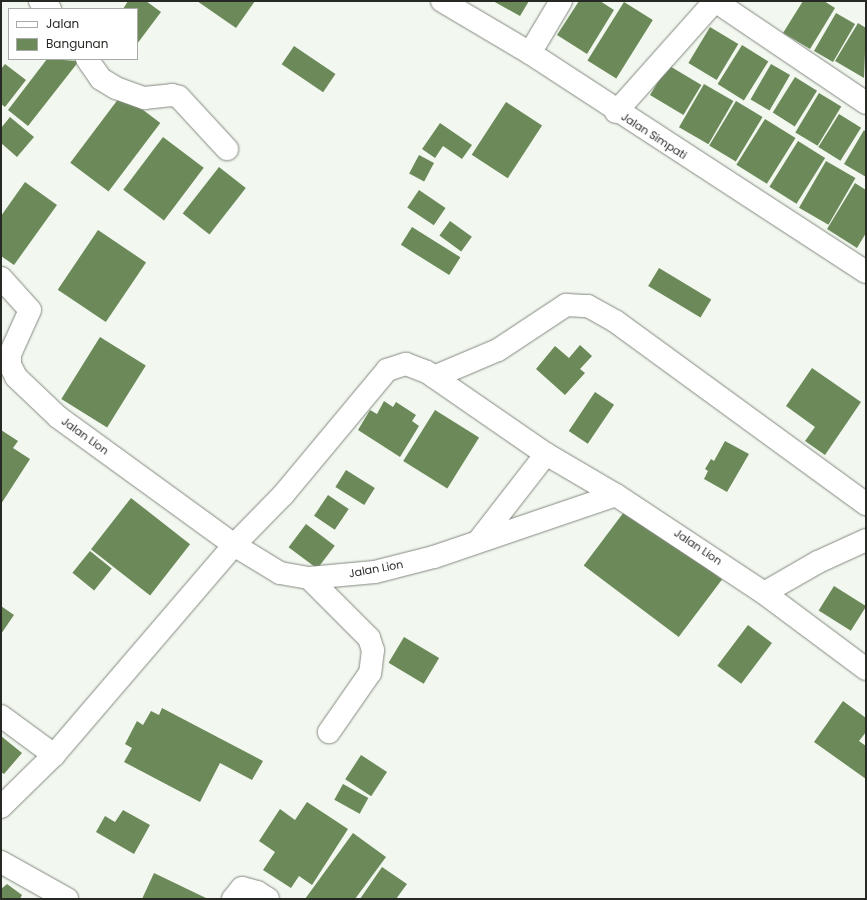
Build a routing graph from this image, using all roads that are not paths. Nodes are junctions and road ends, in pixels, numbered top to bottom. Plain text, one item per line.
1 (40, 1) edge
2 (442, 1) edge
3 (561, 1) edge
4 (715, 1) edge
5 (49, 8) edge
6 (530, 53) junction
7 (88, 60) edge
8 (866, 103) edge
9 (616, 112) junction
10 (227, 149) dead end
11 (866, 272) edge
12 (4, 285) edge
13 (434, 377) junction
14 (546, 454) junction
15 (616, 495) junction
16 (866, 504) edge
17 (480, 539) junction
18 (866, 540) edge
19 (234, 545) junction
20 (309, 578) junction
21 (764, 593) junction
22 (866, 669) edge
23 (1, 716) edge
24 (329, 732) dead end
25 (54, 755) junction
26 (1, 807) edge
27 (1, 862) edge
28 (67, 899) edge
29 (233, 899) edge
30 (268, 899) edge

1 - 5 street
2 - 6 street, Jalan Simpati
3 - 6 street
4 - 8 street
4 - 9 street
6 - 9 street, Jalan Simpati
7 - 10 street
9 - 11 street, Jalan Simpati
12 - 19 street, Jalan Lion
13 - 14 street
13 - 16 street
13 - 19 street
14 - 15 street
14 - 17 street
15 - 17 street, Jalan Lion
15 - 21 street, Jalan Lion
17 - 20 street, Jalan Lion
18 - 21 street
19 - 20 street, Jalan Lion
19 - 25 street
20 - 24 street
21 - 22 street, Jalan Lion
23 - 25 street
25 - 26 street
27 - 28 street
29 - 30 street

